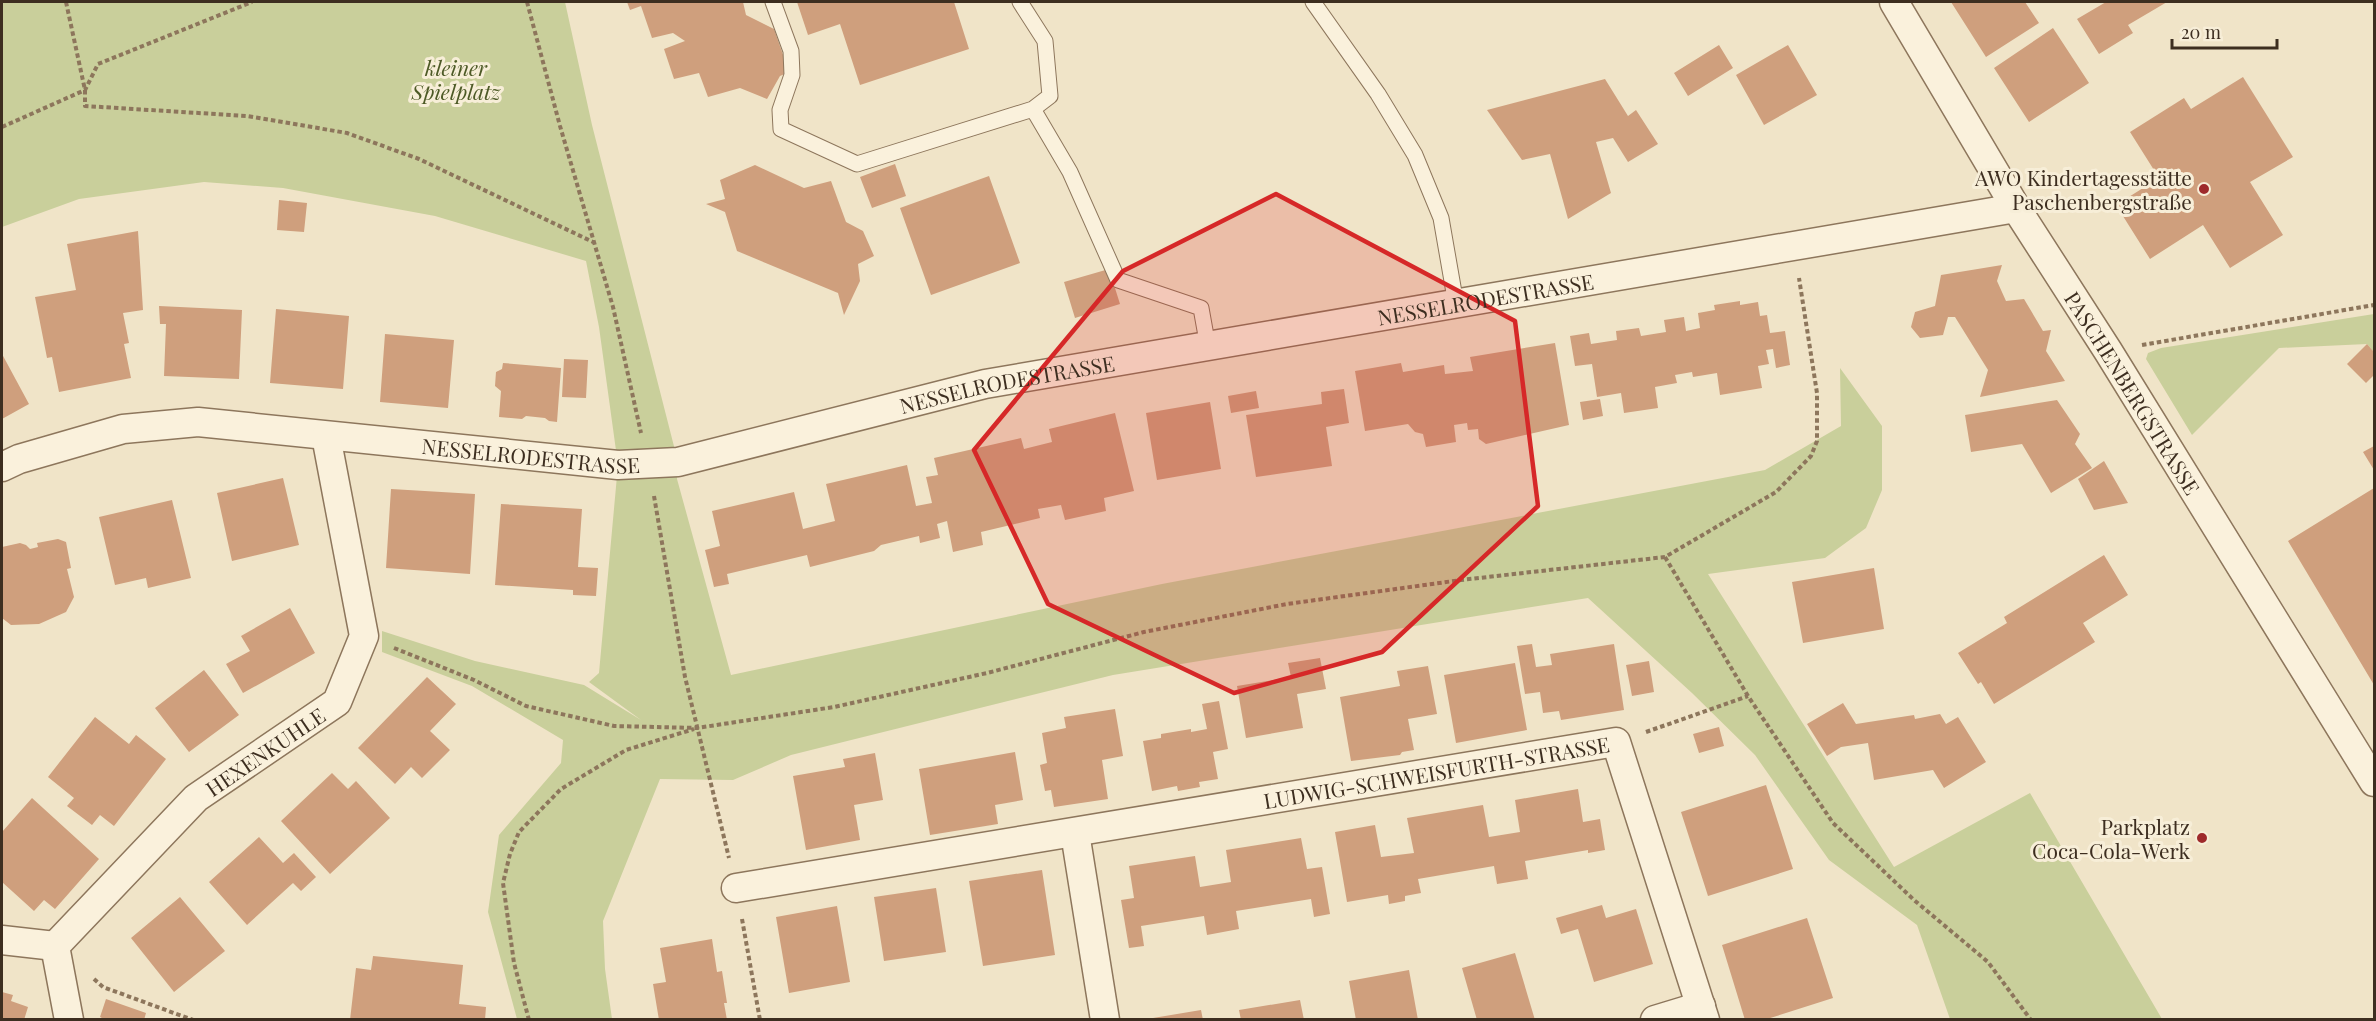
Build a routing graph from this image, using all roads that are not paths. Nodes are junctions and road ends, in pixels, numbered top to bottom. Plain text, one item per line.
1 (773, 2) edge
2 (1020, 2) edge
3 (1313, 2) edge
4 (1894, 2) edge
5 (1033, 109) junction
6 (2016, 207) junction
7 (1456, 304) junction
8 (1208, 347) junction
9 (326, 436) junction
10 (2, 467) edge
11 (2374, 782) edge
12 (1075, 833) junction
13 (736, 888) road end
14 (2, 940) edge
15 (55, 946) junction
16 (1703, 1013) edge
17 (69, 1020) edge
18 (1105, 1020) edge
19 (1654, 1020) edge

1 - 5 lane
2 - 5 lane
3 - 7 lane
4 - 6 street, PASCHENBERGSTRASSE
5 - 8 lane
6 - 7 street, NESSELRODESTRASSE
6 - 11 street, PASCHENBERGSTRASSE
7 - 8 street, NESSELRODESTRASSE
8 - 9 street, NESSELRODESTRASSE
9 - 10 street, NESSELRODESTRASSE
9 - 15 street, HEXENKUHLE
12 - 13 street, LUDWIG-SCHWEISFURTH-STRASSE
12 - 16 street, LUDWIG-SCHWEISFURTH-STRASSE
12 - 18 street
14 - 15 street
15 - 17 street
16 - 19 street

